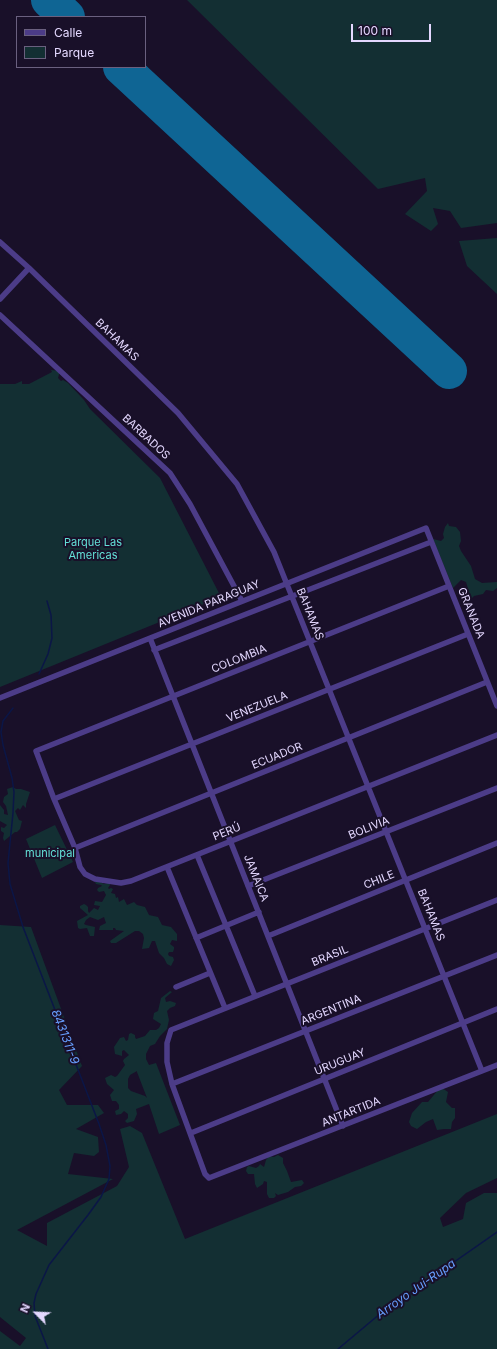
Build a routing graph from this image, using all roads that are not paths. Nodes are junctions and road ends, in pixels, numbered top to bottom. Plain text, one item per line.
1 (0, 242) edge
2 (29, 268) junction
3 (0, 299) edge
4 (0, 315) edge
5 (426, 528) joint
6 (431, 542) junction
7 (287, 583) junction
8 (449, 586) junction
9 (292, 596) junction
10 (242, 601) junction
11 (468, 634) junction
12 (150, 638) junction
13 (310, 642) junction
14 (154, 650) junction
15 (487, 682) junction
16 (330, 689) junction
17 (173, 697) junction
18 (0, 698) edge
19 (497, 706) edge
20 (497, 734) edge
21 (349, 738) junction
22 (192, 744) junction
23 (36, 751) joint
24 (368, 786) junction
25 (497, 788) edge
26 (211, 793) junction
27 (54, 799) junction
28 (387, 832) junction
29 (230, 841) junction
30 (497, 843) edge
31 (75, 848) junction
32 (197, 855) junction
33 (167, 867) junction
34 (406, 880) junction
35 (248, 886) junction
36 (497, 900) edge
37 (259, 912) junction
38 (226, 926) junction
39 (425, 928) junction
40 (268, 936) junction
41 (196, 938) junction
42 (497, 955) edge
43 (210, 973) junction
44 (444, 976) junction
45 (287, 984) junction
46 (176, 987) dead end
47 (255, 996) junction
48 (225, 1008) junction
49 (497, 1009) edge
50 (463, 1023) junction
51 (306, 1031) junction
52 (497, 1065) edge
53 (482, 1071) junction
54 (325, 1079) junction
55 (172, 1084) junction
56 (343, 1126) junction
57 (191, 1133) junction

1 - 2 street, BAHAMAS
2 - 3 street
2 - 7 street, BAHAMAS
4 - 10 street, BARBADOS
5 - 6 street, GRANADA
5 - 7 street, AVENIDA PARAGUAY
6 - 8 street, GRANADA
6 - 9 street
7 - 9 street, BAHAMAS
7 - 10 street, AVENIDA PARAGUAY
8 - 11 street, GRANADA
8 - 13 street, COLOMBIA
9 - 13 street, BAHAMAS
9 - 14 street
10 - 12 street, AVENIDA PARAGUAY
11 - 15 street, GRANADA
11 - 16 street, VENEZUELA
12 - 14 street, JAMAICA
12 - 18 street, AVENIDA PARAGUAY
13 - 16 street, BAHAMAS
13 - 17 street, COLOMBIA
14 - 17 street, JAMAICA
15 - 19 street, GRANADA
15 - 21 street, ECUADOR
16 - 21 street, BAHAMAS
16 - 22 street, VENEZUELA
17 - 22 street, JAMAICA
17 - 23 street, COLOMBIA
20 - 24 street, PERÚ
21 - 24 street, BAHAMAS
21 - 26 street, ECUADOR
22 - 26 street, JAMAICA
22 - 27 street, VENEZUELA
23 - 27 street, PERÚ
24 - 28 street, BAHAMAS
24 - 29 street, PERÚ
25 - 28 street, BOLIVIA
26 - 29 street, JAMAICA
26 - 31 street, ECUADOR
27 - 31 street, PERÚ
28 - 34 street, BAHAMAS
28 - 35 street, BOLIVIA
29 - 32 street, PERÚ
29 - 35 street, JAMAICA
30 - 34 street, CHILE
31 - 33 street, PERÚ
32 - 33 street, PERÚ
32 - 38 street
33 - 41 street
34 - 39 street, BAHAMAS
34 - 40 street, CHILE
35 - 37 street, JAMAICA
36 - 39 street, BRASIL
37 - 38 street
37 - 40 street, JAMAICA
38 - 41 street
38 - 47 street
39 - 44 street, BAHAMAS
39 - 45 street, BRASIL
40 - 45 street, JAMAICA
41 - 43 street
42 - 44 street, ARGENTINA
43 - 46 street
43 - 48 street
44 - 50 street, BAHAMAS
44 - 51 street, ARGENTINA
45 - 47 street, BRASIL
45 - 51 street, JAMAICA
47 - 48 street, BRASIL
48 - 55 street, BRASIL
49 - 50 street, URUGUAY
50 - 53 street, BAHAMAS
50 - 54 street, URUGUAY
51 - 54 street, JAMAICA
51 - 55 street, ARGENTINA
52 - 53 street, ANTARTIDA
53 - 56 street, ANTARTIDA
54 - 56 street, JAMAICA
54 - 57 street, URUGUAY
55 - 57 street
56 - 57 street, ANTARTIDA

